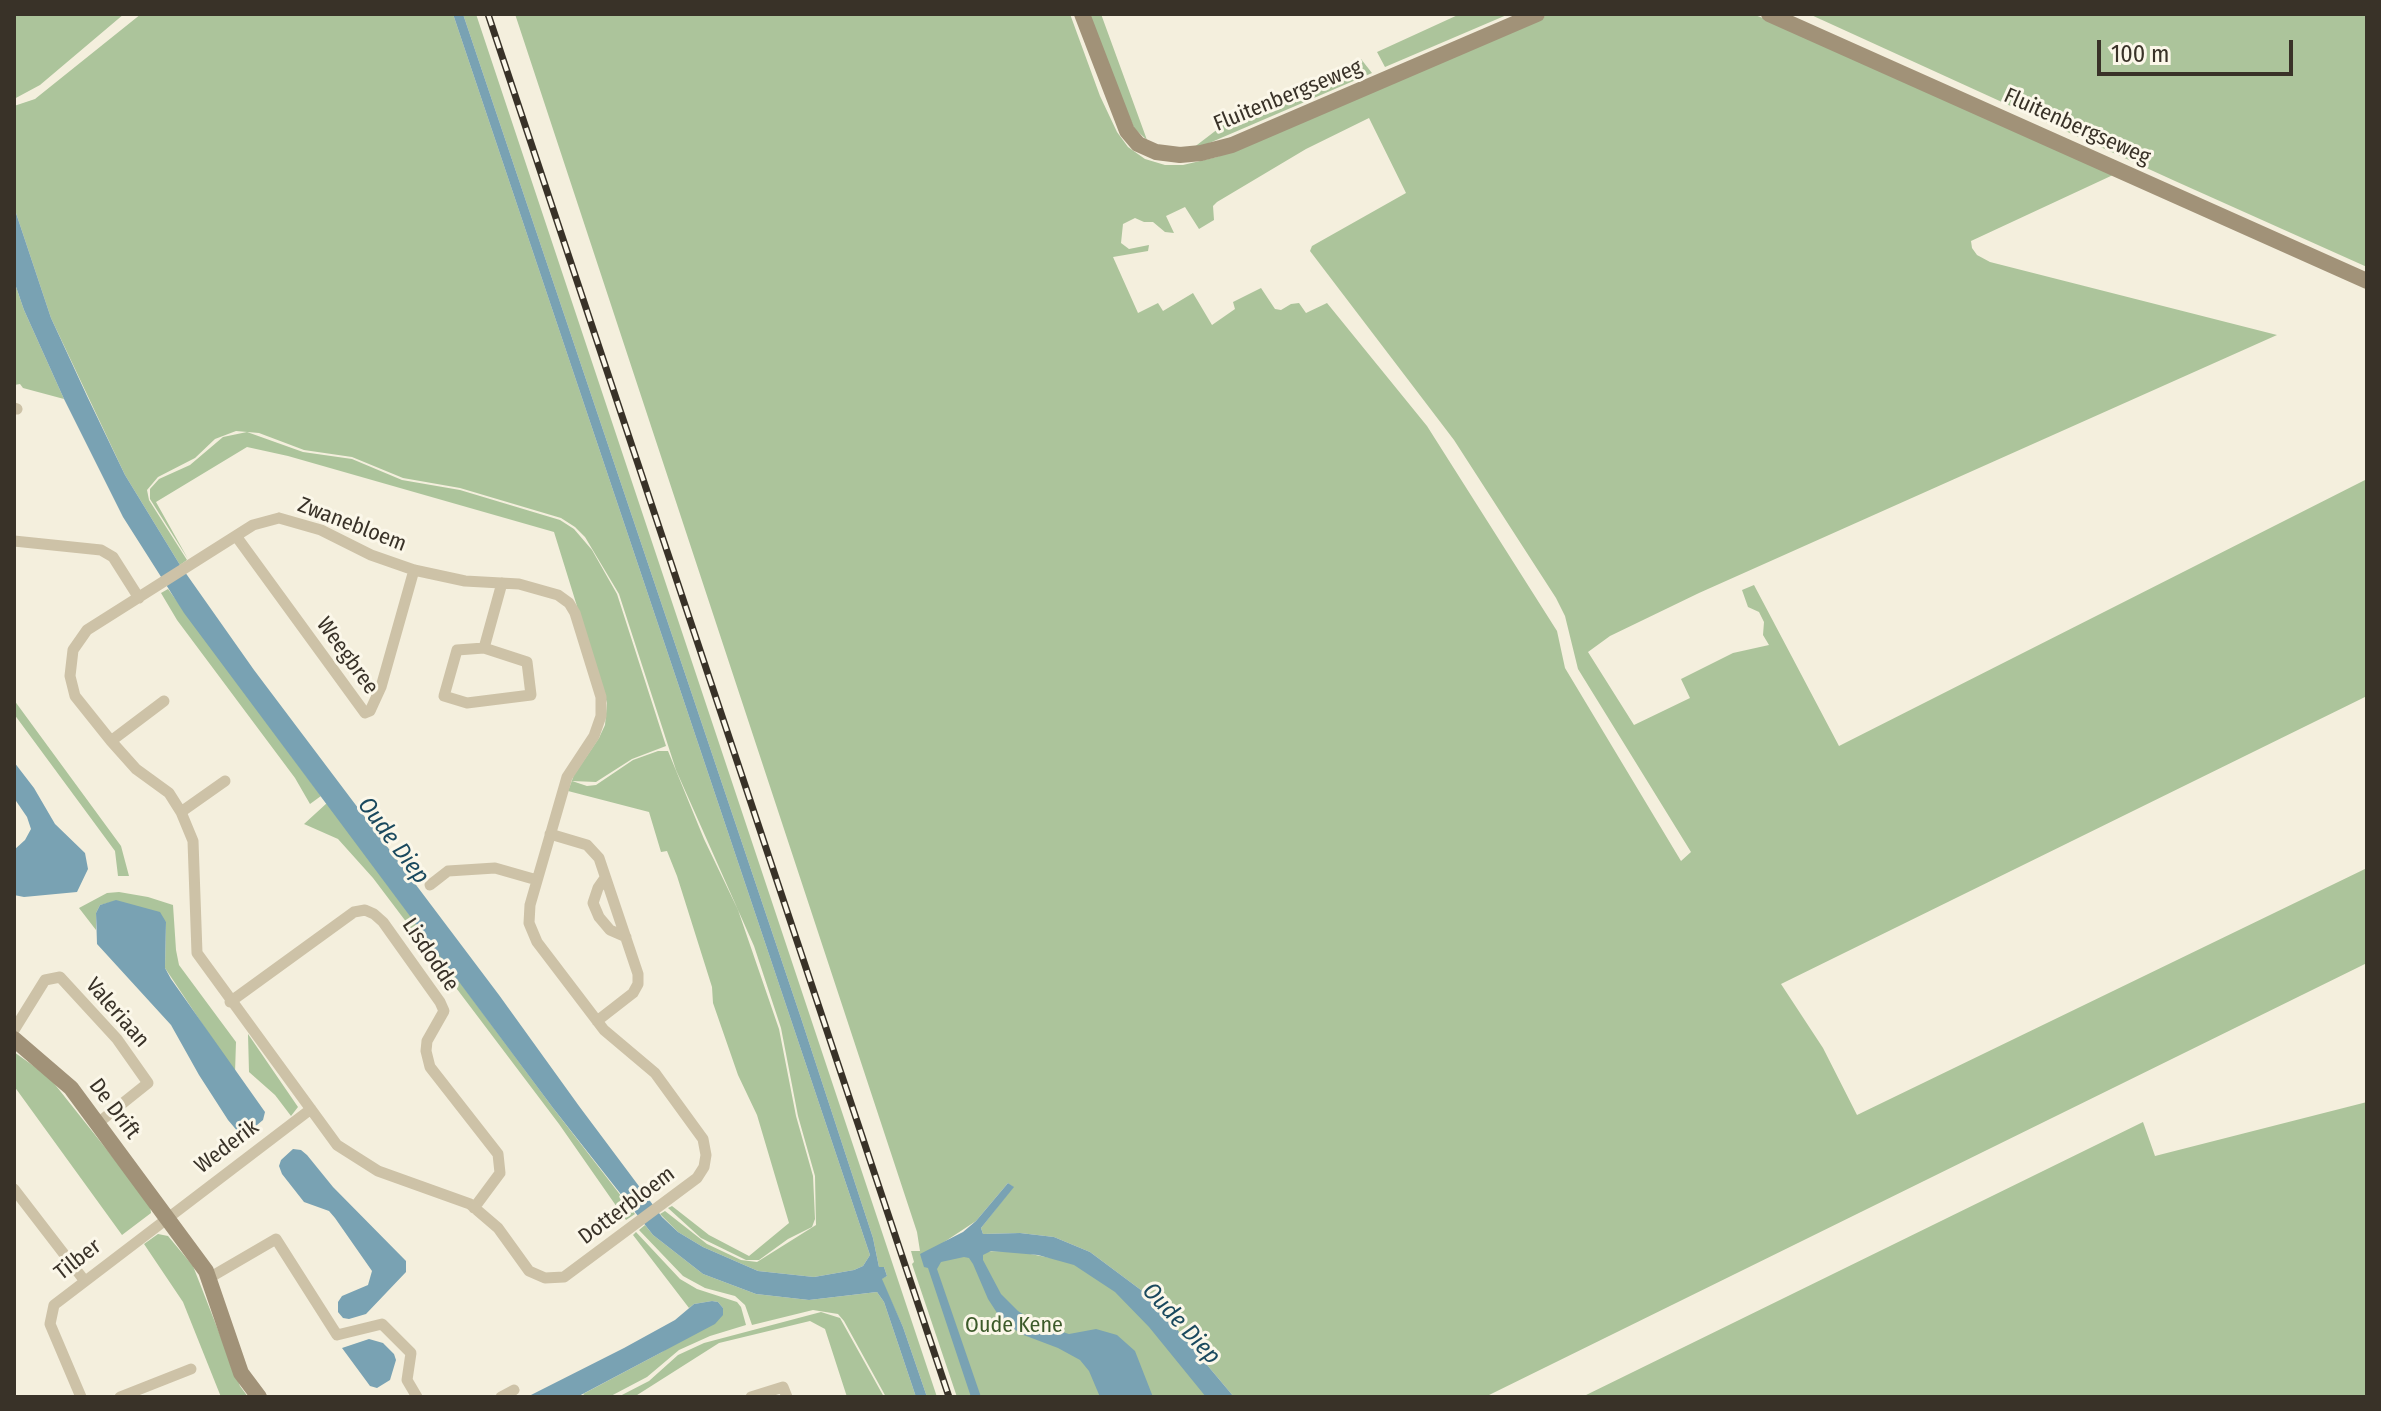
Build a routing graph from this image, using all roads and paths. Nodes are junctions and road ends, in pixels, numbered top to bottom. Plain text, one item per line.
1 (1082, 14) edge
2 (1537, 14) edge
3 (1769, 14) edge
4 (2367, 281) edge
5 (236, 536) junction
6 (14, 541) edge
7 (414, 570) junction
8 (502, 583) junction
9 (139, 598) junction
10 (484, 648) junction
11 (164, 701) dead end
12 (111, 741) junction
13 (567, 777) joint
14 (225, 781) dead end
15 (181, 812) junction
16 (550, 834) junction
17 (605, 878) junction
18 (537, 880) junction
19 (430, 885) dead end
20 (626, 937) junction
21 (230, 1002) junction
22 (597, 1021) junction
23 (14, 1030) edge
24 (14, 1039) edge
25 (311, 1109) junction
26 (98, 1123) junction
27 (14, 1189) edge
28 (474, 1208) junction
29 (168, 1217) junction
30 (209, 1278) junction
31 (84, 1280) junction
32 (191, 1369) dead end
33 (514, 1390) dead end
34 (81, 1397) edge
35 (120, 1397) edge
36 (259, 1397) edge
37 (417, 1397) edge
38 (501, 1397) edge
39 (751, 1397) edge
40 (787, 1397) edge

1 - 2 street, Fluitenbergseweg
3 - 4 street, Fluitenbergseweg
5 - 7 street, Zwanebloem
5 - 7 street, Weegbree
5 - 9 street, Zwanebloem
6 - 9 street
7 - 8 street, Zwanebloem
8 - 10 street
8 - 13 street, Zwanebloem
9 - 12 street, Zwanebloem
10 - 10 street
11 - 12 street
12 - 15 street, Zwanebloem
13 - 16 street, Dotterbloem
14 - 15 street
15 - 21 street, Zwanebloem
16 - 17 street
16 - 18 street, Dotterbloem
17 - 20 street
17 - 20 street
18 - 19 street
18 - 22 street, Dotterbloem
20 - 22 street
21 - 25 street, Dotterbloem
21 - 28 street, Lisdodde
22 - 28 street, Dotterbloem
23 - 26 street, Valeriaan
24 - 26 street, De Drift
25 - 28 street, Dotterbloem
25 - 29 street, Wederik
26 - 29 street, De Drift
27 - 31 street
29 - 30 street, De Drift
29 - 31 street, Tilber
30 - 36 street, De Drift
30 - 37 street
31 - 34 street, Tilber
32 - 35 street
33 - 38 street
39 - 40 street

